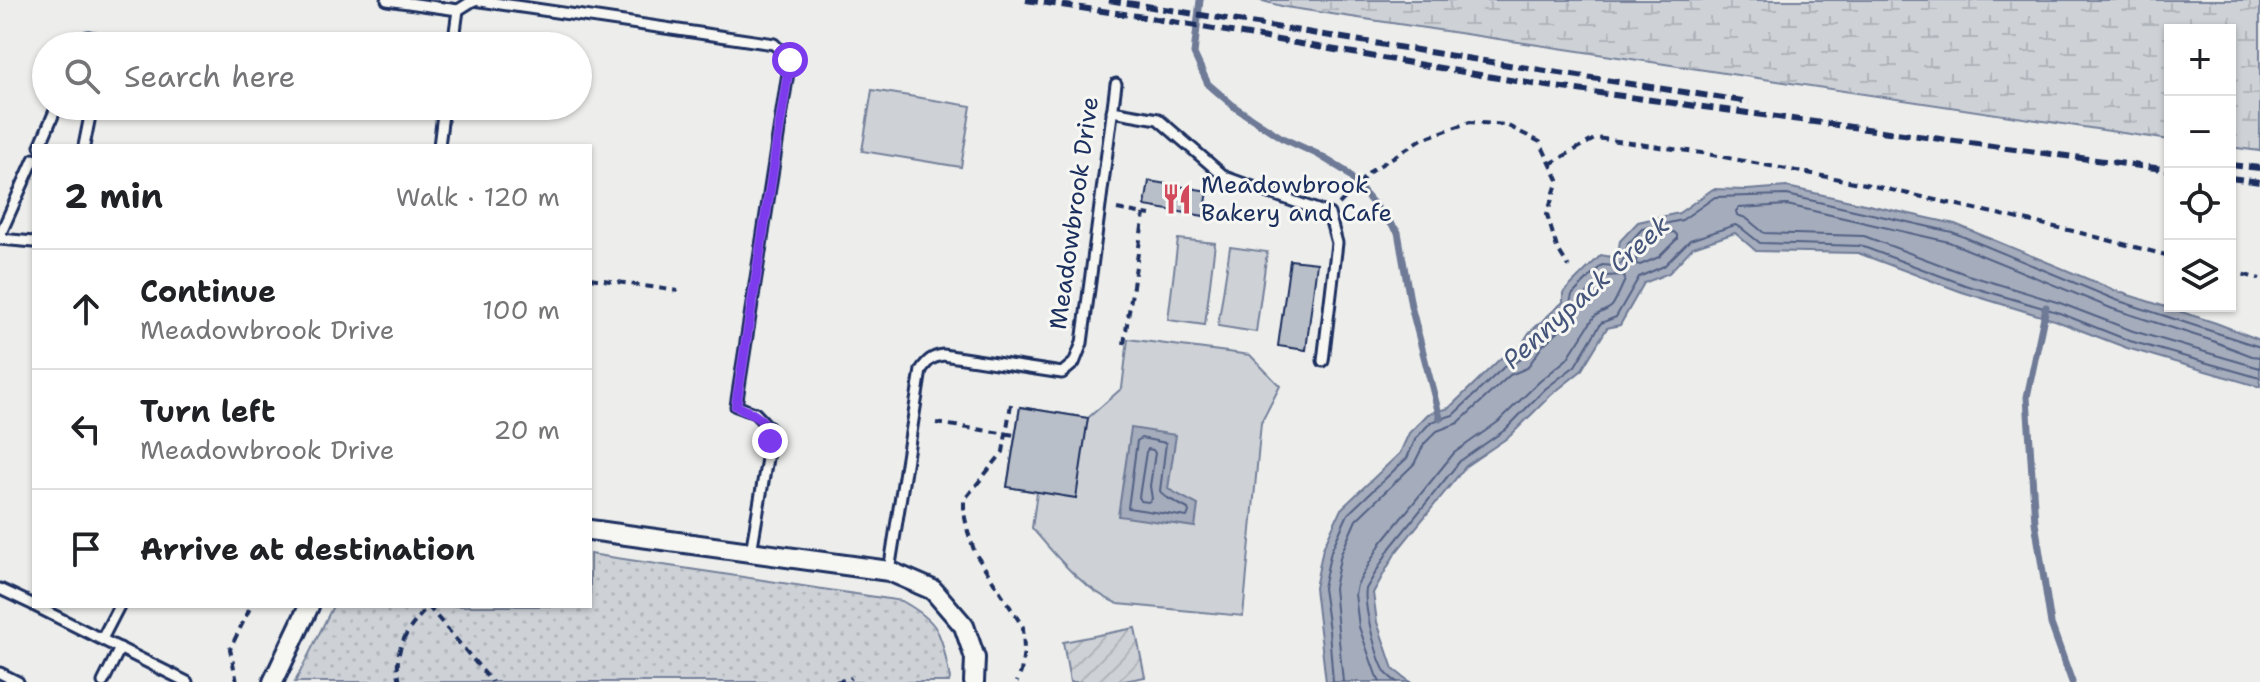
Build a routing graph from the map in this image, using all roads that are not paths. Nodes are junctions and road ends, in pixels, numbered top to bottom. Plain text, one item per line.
1 (387, 0) edge
2 (458, 10) junction
3 (455, 32) edge
4 (1116, 84) dead end
5 (1112, 111) junction
6 (51, 120) edge
7 (89, 120) edge
8 (442, 120) edge
9 (41, 144) edge
10 (84, 144) edge
11 (439, 144) edge
12 (32, 164) edge
13 (0, 237) edge
14 (32, 242) edge
15 (1323, 361) dead end
16 (592, 530) edge
17 (751, 552) junction
18 (889, 571) junction
19 (0, 589) edge
20 (32, 605) edge
21 (39, 608) edge
22 (118, 608) edge
23 (308, 608) edge
24 (102, 639) junction
25 (120, 648) junction
26 (0, 673) edge
27 (18, 682) edge
28 (103, 682) edge
29 (187, 682) edge
30 (273, 682) edge
31 (974, 682) edge

1 - 2 lane
2 - 3 lane
2 - 17 lane
4 - 5 lane, Meadowbrook Drive
5 - 15 lane
5 - 18 lane, Meadowbrook Drive
6 - 9 lane
7 - 10 lane
8 - 11 lane
12 - 13 lane
13 - 14 lane
16 - 17 street
17 - 18 street
18 - 31 street
19 - 20 lane
21 - 24 lane
22 - 24 lane
23 - 30 street
24 - 25 lane
25 - 28 lane
25 - 29 lane
26 - 27 lane

